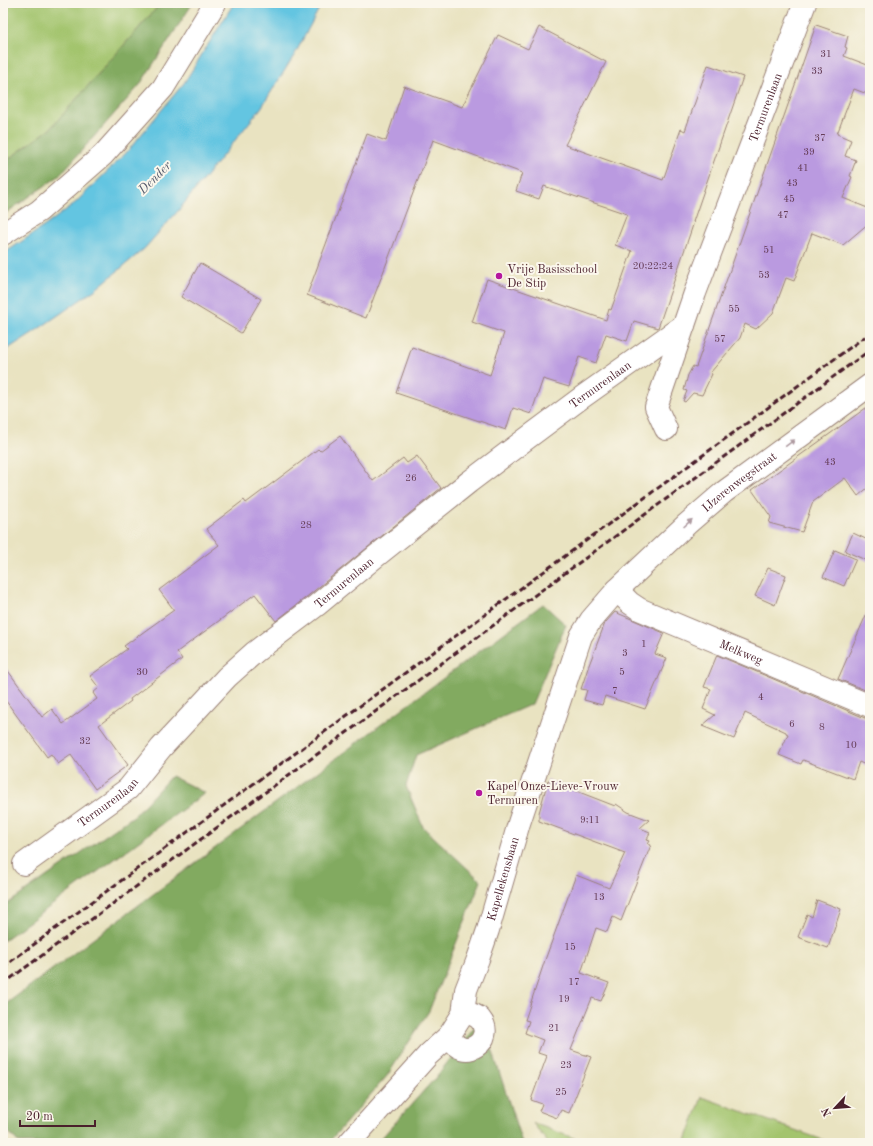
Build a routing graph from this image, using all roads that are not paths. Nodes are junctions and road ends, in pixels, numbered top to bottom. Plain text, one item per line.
1 (215, 3) edge
2 (804, 3) edge
3 (3, 234) edge
4 (684, 325) junction
5 (870, 385) edge
6 (666, 430) dead end
7 (617, 590) junction
8 (870, 706) edge
9 (24, 864) dead end
10 (463, 1014) junction
11 (449, 1036) junction
12 (349, 1143) edge

1 - 3 street
2 - 4 street, Termurenlaan
4 - 6 street, Termurenlaan
4 - 9 street, Termurenlaan
7 -> 5 street, IJzerenwegstraat
7 - 8 street, Melkweg
7 - 10 street, Kapellekensbaan
10 - 11 street, Kapellekensbaan
10 - 11 street
11 - 12 street, Kapellekensbaan

